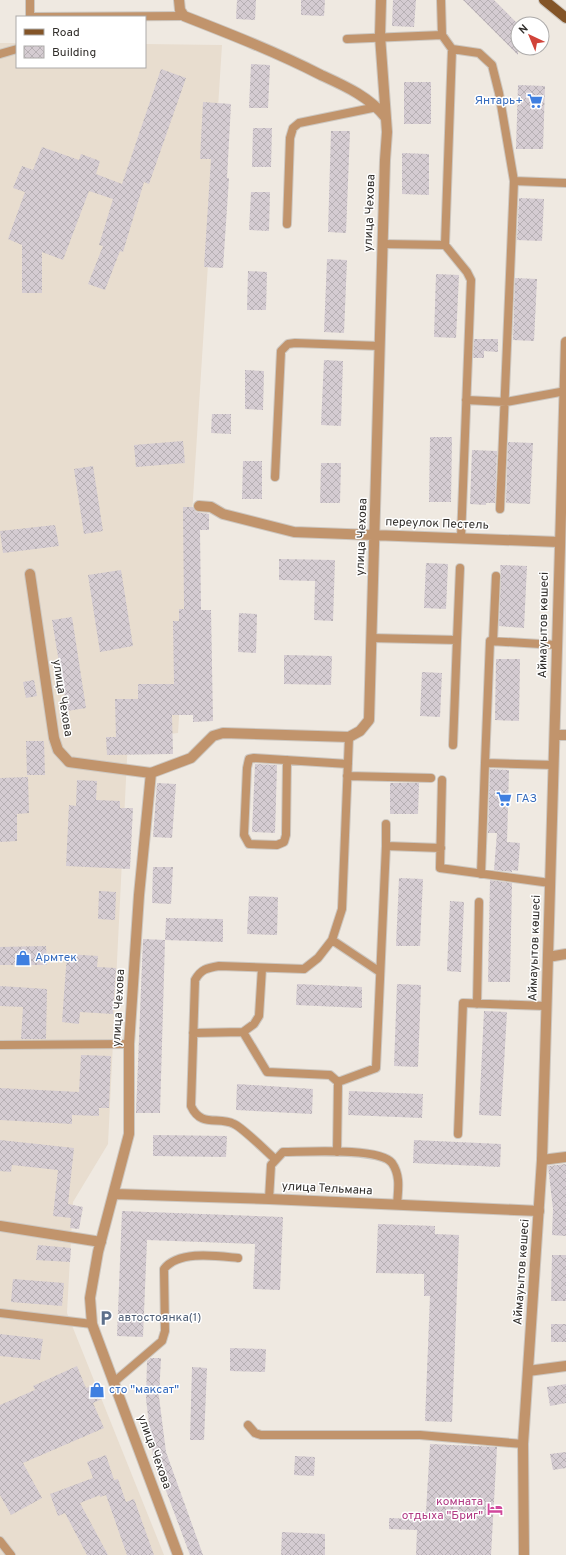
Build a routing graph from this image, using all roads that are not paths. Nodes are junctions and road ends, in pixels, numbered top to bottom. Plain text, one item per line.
1 (30, 0) edge
2 (179, 0) edge
3 (381, 0) edge
4 (441, 0) edge
5 (544, 0) edge
6 (30, 16) edge
7 (146, 16) edge
8 (184, 16) junction
9 (566, 18) edge
10 (442, 35) junction
11 (380, 36) junction
12 (348, 39) dead end
13 (16, 49) edge
14 (452, 49) junction
15 (0, 54) edge
16 (377, 107) junction
17 (386, 119) junction
18 (514, 181) junction
19 (566, 183) edge
20 (287, 224) dead end
21 (382, 244) junction
22 (445, 245) junction
23 (566, 342) edge
24 (380, 346) junction
25 (565, 391) edge
26 (466, 400) junction
27 (506, 402) junction
28 (275, 477) dead end
29 (199, 506) dead end
30 (500, 509) dead end
31 (375, 535) junction
32 (462, 538) junction
33 (559, 542) junction
34 (460, 568) dead end
35 (562, 569) edge
36 (30, 574) dead end
37 (496, 576) dead end
38 (372, 638) junction
39 (457, 640) junction
40 (493, 641) junction
41 (556, 645) junction
42 (554, 735) junction
43 (566, 735) edge
44 (349, 737) junction
45 (453, 745) dead end
46 (287, 760) junction
47 (485, 763) junction
48 (348, 764) junction
49 (554, 765) junction
50 (151, 773) junction
51 (347, 776) junction
52 (432, 778) dead end
53 (442, 780) dead end
54 (386, 824) dead end
55 (386, 846) junction
56 (441, 848) junction
57 (481, 874) junction
58 (550, 883) junction
59 (479, 902) dead end
60 (332, 940) junction
61 (566, 954) edge
62 (548, 957) junction
63 (262, 968) junction
64 (380, 972) junction
65 (477, 1004) junction
66 (546, 1006) junction
67 (243, 1032) junction
68 (193, 1033) junction
69 (129, 1044) junction
70 (0, 1045) edge
71 (338, 1082) junction
72 (458, 1134) dead end
73 (337, 1152) junction
74 (566, 1157) edge
75 (275, 1159) junction
76 (542, 1160) junction
77 (114, 1194) junction
78 (268, 1199) junction
79 (397, 1205) junction
80 (539, 1211) junction
81 (0, 1226) edge
82 (101, 1242) junction
83 (238, 1258) dead end
84 (0, 1313) edge
85 (92, 1324) junction
86 (566, 1366) edge
87 (528, 1371) junction
88 (114, 1382) junction
89 (248, 1425) dead end
90 (523, 1444) junction
91 (0, 1541) edge
92 (11, 1555) edge
93 (178, 1555) edge
94 (524, 1555) edge

1 - 6 lane
2 - 8 street
3 - 11 street, улица Чехова
4 - 10 lane
5 - 9 main road
7 - 8 lane
8 - 16 street
10 - 11 lane
10 - 14 lane
11 - 12 lane
11 - 17 street, улица Чехова
13 - 15 lane
14 - 18 lane
14 - 22 lane
16 - 17 street
16 - 20 lane
17 - 21 street, улица Чехова
18 - 19 lane
18 - 27 lane
21 - 22 lane
21 - 24 street, улица Чехова
22 - 26 lane
23 - 25 street, Аймауытов көшесі
24 - 28 lane
24 - 31 street, улица Чехова
25 - 27 lane
25 - 33 street, Аймауытов көшесі
26 - 27 lane
26 - 32 lane
27 - 30 lane
29 - 31 street, переулок Пестель
31 - 32 street, переулок Пестель
31 - 38 street, улица Чехова
32 - 33 street, переулок Пестель
33 - 35 street, Аймауытов көшесі
34 - 39 lane
35 - 41 street, Аймауытов көшесі
36 - 50 street, улица Чехова
37 - 40 lane
38 - 39 lane
38 - 44 street, улица Чехова
39 - 45 lane
40 - 41 lane
40 - 47 lane
41 - 42 street, Аймауытов көшесі
42 - 43 street
42 - 49 street, Аймауытов көшесі
44 - 48 lane
44 - 50 street, улица Чехова
46 - 46 lane
46 - 48 lane
47 - 49 lane
47 - 57 lane
48 - 51 lane
49 - 58 street, Аймауытов көшесі
50 - 69 street, улица Чехова
51 - 52 lane
51 - 60 lane
53 - 56 lane
54 - 55 lane
55 - 56 lane
55 - 64 lane
56 - 57 lane
57 - 58 lane
58 - 62 street, Аймауытов көшесі
59 - 65 lane
60 - 63 lane
60 - 64 lane
61 - 62 street
62 - 66 street, Аймауытов көшесі
63 - 67 lane
63 - 68 lane
64 - 71 lane
65 - 66 lane
65 - 72 lane
66 - 76 street, Аймауытов көшесі
67 - 68 lane
67 - 71 lane
68 - 75 lane
69 - 70 lane
69 - 77 street, улица Чехова
71 - 73 lane
73 - 75 lane
73 - 79 lane
74 - 76 street
75 - 78 lane
76 - 80 street, Аймауытов көшесі
77 - 78 street, улица Тельмана
77 - 82 street, улица Чехова
78 - 79 street, улица Тельмана
79 - 80 street, улица Тельмана
80 - 87 street, Аймауытов көшесі
81 - 82 street
82 - 85 street, улица Чехова
83 - 88 lane
84 - 85 lane
85 - 88 street, улица Чехова
86 - 87 street
87 - 90 street, Аймауытов көшесі
88 - 93 street, улица Чехова
89 - 90 lane
90 - 94 street, Аймауытов көшесі
91 - 92 lane

